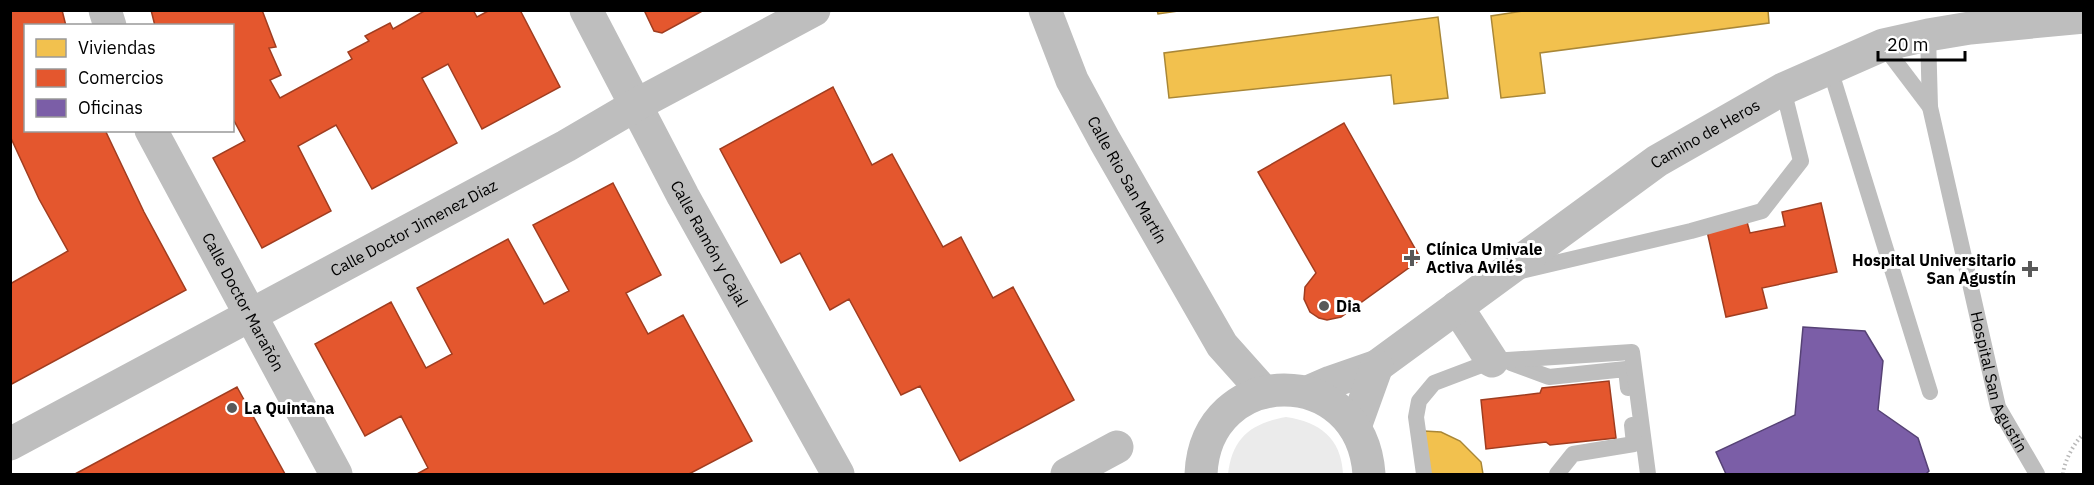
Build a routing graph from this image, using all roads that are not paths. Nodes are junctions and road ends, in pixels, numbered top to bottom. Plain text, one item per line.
1 (586, 10) edge
2 (772, 10) edge
3 (814, 10) edge
4 (1045, 10) edge
5 (2084, 17) edge
6 (1928, 35) junction
7 (1883, 45) junction
8 (721, 60) junction
9 (1830, 69) junction
10 (1783, 89) junction
11 (636, 105) junction
12 (1930, 107) junction
13 (152, 132) edge
14 (1500, 276) junction
15 (1457, 307) junction
16 (249, 316) junction
17 (1222, 345) junction
18 (1498, 361) junction
19 (1377, 366) junction
20 (1264, 392) junction
21 (1308, 392) junction
22 (1930, 392) dead end
23 (1227, 412) junction
24 (1355, 427) junction
25 (10, 444) edge
26 (1117, 447) dead end
27 (336, 474) edge
28 (838, 474) edge
29 (1067, 474) edge
30 (1201, 474) edge
31 (1369, 474) edge
32 (1424, 474) edge
33 (1557, 474) edge
34 (1648, 474) edge
35 (2037, 474) edge

1 - 11 street, Calle Ramón y Cajal
2 - 8 street
3 - 8 street, Calle Doctor Jimenez Díaz
4 - 17 street, Calle Rio San Martín
5 - 6 street, Camino de Heros
6 - 7 street, Camino de Heros
6 - 12 lane, Hospital San Agustín
7 - 9 street, Camino de Heros
7 - 12 lane, Hospital San Agustín
8 - 11 street, Calle Doctor Jimenez Díaz
9 - 10 street, Camino de Heros
9 - 22 lane
10 - 14 street, Camino de Heros
10 - 14 lane
11 - 16 street, Calle Doctor Jimenez Díaz
11 - 28 street, Calle Ramón y Cajal
12 - 35 lane, Hospital San Agustín
13 - 16 street, Calle Doctor Marañón
14 - 15 street, Camino de Heros
15 - 18 street
15 - 19 street, Camino de Heros
16 - 25 street, Calle Doctor Jimenez Díaz
16 - 27 street, Calle Doctor Marañón
17 - 20 street, Calle Rio San Martín
17 - 23 street
18 - 32 lane
18 - 33 lane
18 - 34 lane
19 - 21 street, Camino de Heros
19 - 24 street
20 - 21 street
20 - 23 street
21 - 24 street
23 - 30 street
24 - 31 street
26 - 29 street

